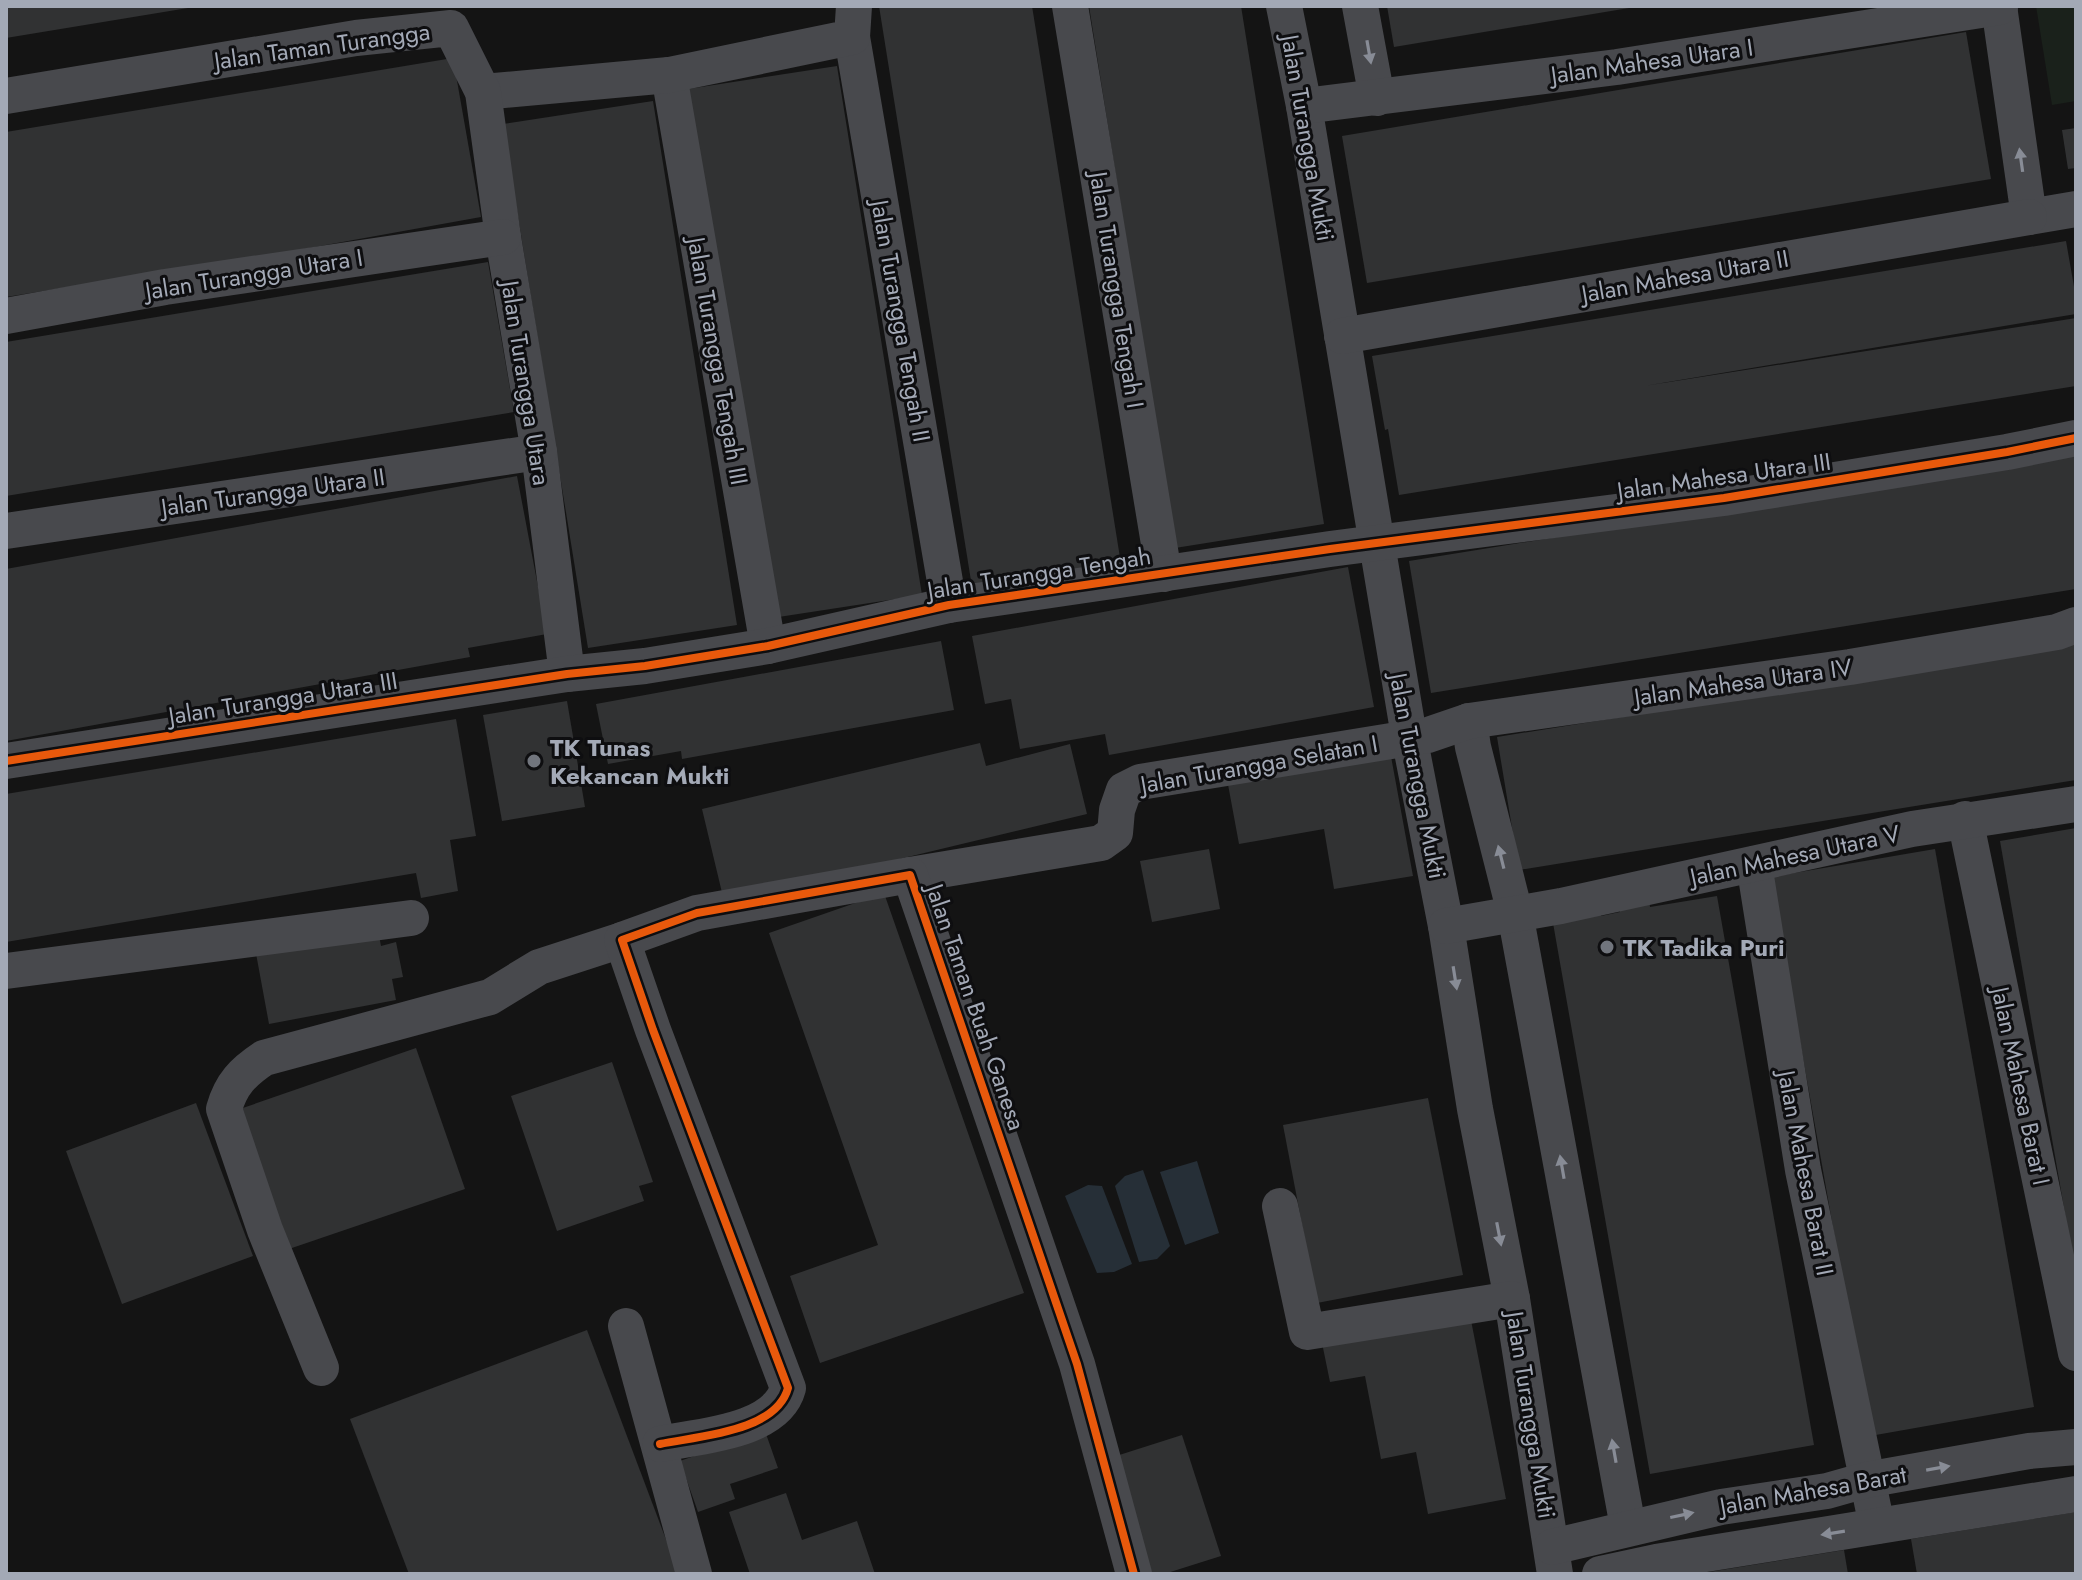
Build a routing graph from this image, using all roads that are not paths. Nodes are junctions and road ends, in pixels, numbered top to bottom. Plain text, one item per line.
1 (1070, 6) edge
2 (1284, 6) edge
3 (1360, 6) edge
4 (1999, 7) edge
5 (853, 21) edge
6 (669, 75) junction
7 (483, 92) junction
8 (6, 96) edge
9 (1377, 98) junction
10 (1304, 106) junction
11 (2076, 209) edge
12 (2029, 217) junction
13 (503, 237) junction
14 (6, 316) edge
15 (1342, 336) junction
16 (2076, 438) edge
17 (539, 452) junction
18 (6, 531) edge
19 (1377, 543) junction
20 (1164, 574) junction
21 (949, 605) junction
22 (2076, 625) edge
23 (768, 646) junction
24 (567, 674) junction
25 (1469, 721) junction
26 (1409, 736) junction
27 (6, 761) edge
28 (2076, 804) edge
29 (1965, 819) junction
30 (1754, 864) junction
31 (910, 875) junction
32 (1515, 913) junction
33 (411, 918) dead end
34 (1446, 926) junction
35 (622, 940) junction
36 (6, 971) edge
37 (1280, 1206) dead end
38 (1512, 1299) junction
39 (626, 1326) dead end
40 (2076, 1353) edge
41 (321, 1368) dead end
42 (660, 1444) junction
43 (2076, 1447) edge
44 (1866, 1480) junction
45 (2076, 1494) edge
46 (1877, 1526) junction
47 (1628, 1527) junction
48 (1553, 1560) edge
49 (694, 1574) edge
50 (1134, 1574) edge
51 (1600, 1574) edge

1 - 20 street, Jalan Turangga Tengah I
2 - 10 street, Jalan Turangga Mukti
3 -> 9 street
4 - 9 street, Jalan Mahesa Utara I
12 -> 4 street
5 - 6 street
5 - 21 street, Jalan Turangga Tengah II
6 - 7 street
6 - 23 street, Jalan Turangga Tengah III
7 - 8 street, Jalan Taman Turangga
7 - 13 street, Jalan Turangga Utara
9 - 10 street, Jalan Mahesa Utara I
10 - 15 street, Jalan Turangga Mukti
11 - 12 street, Jalan Mahesa Utara II
12 - 15 street, Jalan Mahesa Utara II
13 - 14 street, Jalan Turangga Utara I
13 - 17 street, Jalan Turangga Utara
15 - 19 street, Jalan Turangga Mukti
16 - 19 street, Jalan Mahesa Utara III
17 - 18 street, Jalan Turangga Utara II
17 - 24 street, Jalan Turangga Utara
19 - 20 street, Jalan Turangga Tengah
19 - 26 street, Jalan Turangga Mukti
20 - 21 street, Jalan Turangga Tengah
21 - 23 street, Jalan Turangga Tengah
22 - 25 street, Jalan Mahesa Utara IV
23 - 24 street, Jalan Turangga Tengah
24 - 27 street, Jalan Turangga Utara III
25 - 26 street, Jalan Mahesa Utara IV
32 -> 25 street
26 - 31 street, Jalan Turangga Selatan I
26 - 34 street, Jalan Turangga Mukti
28 - 29 street, Jalan Mahesa Utara V
29 - 30 street, Jalan Mahesa Utara V
29 - 40 street, Jalan Mahesa Barat I
30 - 32 street, Jalan Mahesa Utara V
30 - 44 street, Jalan Mahesa Barat II
31 - 35 street, Jalan Taman Buah Ganesa
31 - 50 street, Jalan Taman Buah Ganesa
32 - 34 street, Jalan Mahesa Utara V
47 -> 32 street
33 - 36 street
34 -> 38 street, Jalan Turangga Mukti
35 - 41 street, Jalan Taman Buah Ganesa
35 - 42 street
37 - 38 street
38 - 48 street, Jalan Turangga Mukti
39 - 42 street
42 - 49 street
44 -> 43 street, Jalan Mahesa Barat
44 - 46 street, Jalan Mahesa Barat II
47 -> 44 street, Jalan Mahesa Barat
45 - 46 street, Jalan Mahesa Barat
46 -> 51 street, Jalan Mahesa Barat
47 - 48 street, Jalan Mahesa Barat

